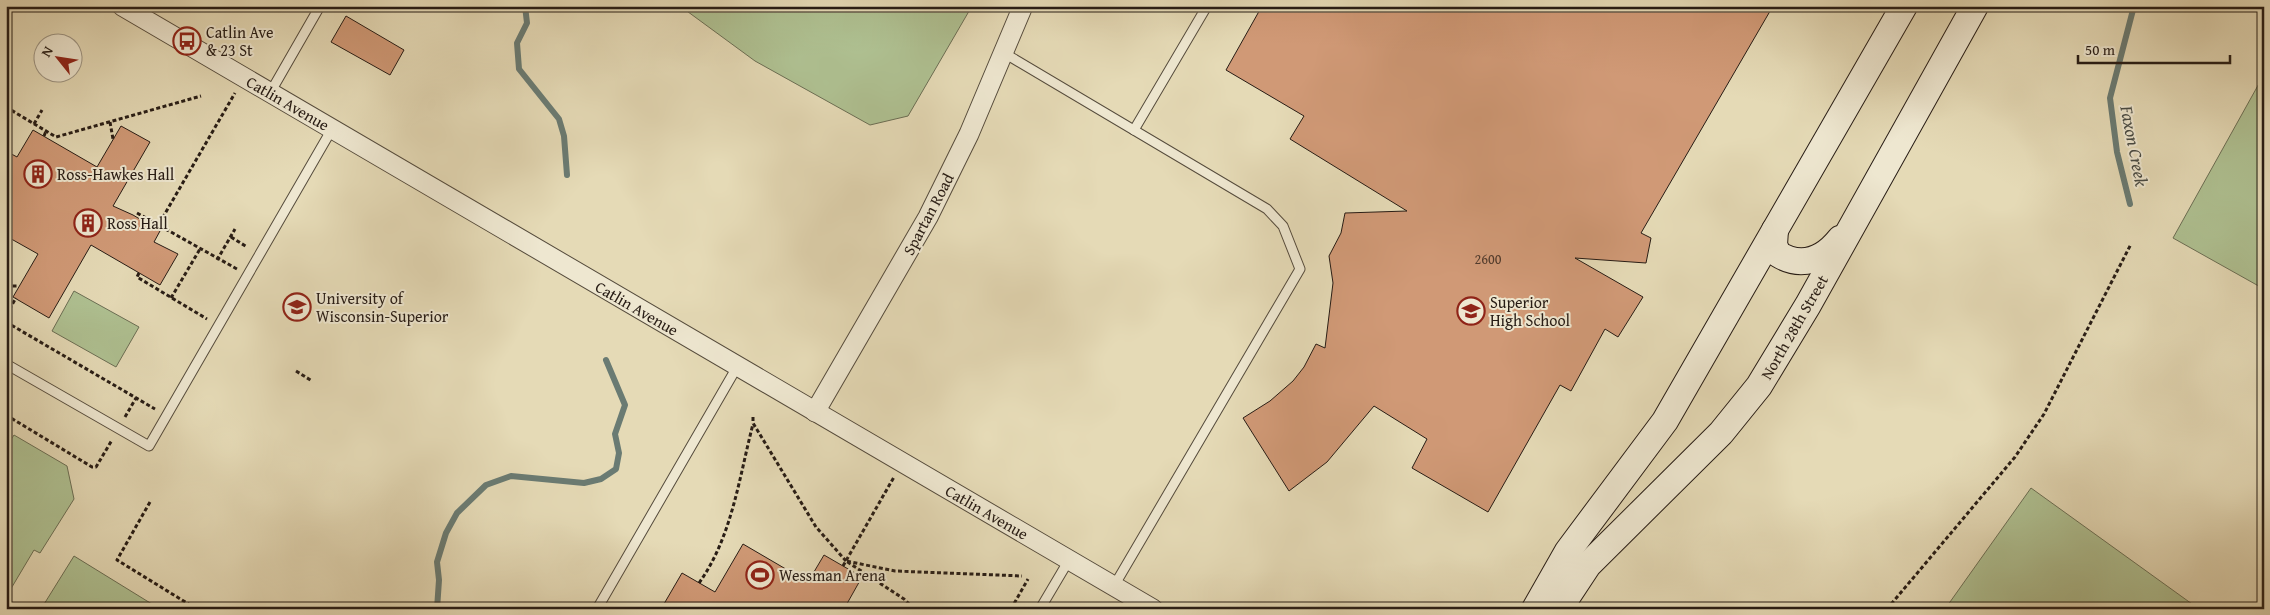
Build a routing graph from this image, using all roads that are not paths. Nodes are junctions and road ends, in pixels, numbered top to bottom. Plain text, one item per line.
1 (320, 6) edge
2 (1023, 6) edge
3 (1207, 6) edge
4 (1904, 6) edge
5 (1974, 6) edge
6 (130, 8) edge
7 (1004, 53) junction
8 (270, 93) junction
9 (332, 129) junction
10 (1134, 130) junction
11 (1854, 221) junction
12 (1775, 230) junction
13 (6, 364) edge
14 (737, 367) junction
15 (814, 412) junction
16 (1069, 560) junction
17 (1114, 586) junction
18 (597, 609) edge
19 (1040, 609) edge
20 (1153, 609) edge
21 (1535, 609) edge
22 (1559, 609) edge

1 - 8 lane
2 - 7 street, Spartan Road
3 - 10 lane
4 - 12 main road
5 - 11 main road, North 28th Street
6 - 8 street, Catlin Avenue
7 - 10 lane
7 - 15 street, Spartan Road
8 - 9 street, Catlin Avenue
9 - 13 lane
9 - 14 street, Catlin Avenue
10 - 17 lane
11 - 12 main road
11 - 22 main road, North 28th Street
12 - 21 main road
14 - 15 street, Catlin Avenue
14 - 18 lane
15 - 16 street, Catlin Avenue
16 - 17 street, Catlin Avenue
16 - 19 lane
17 - 20 street, Catlin Avenue

